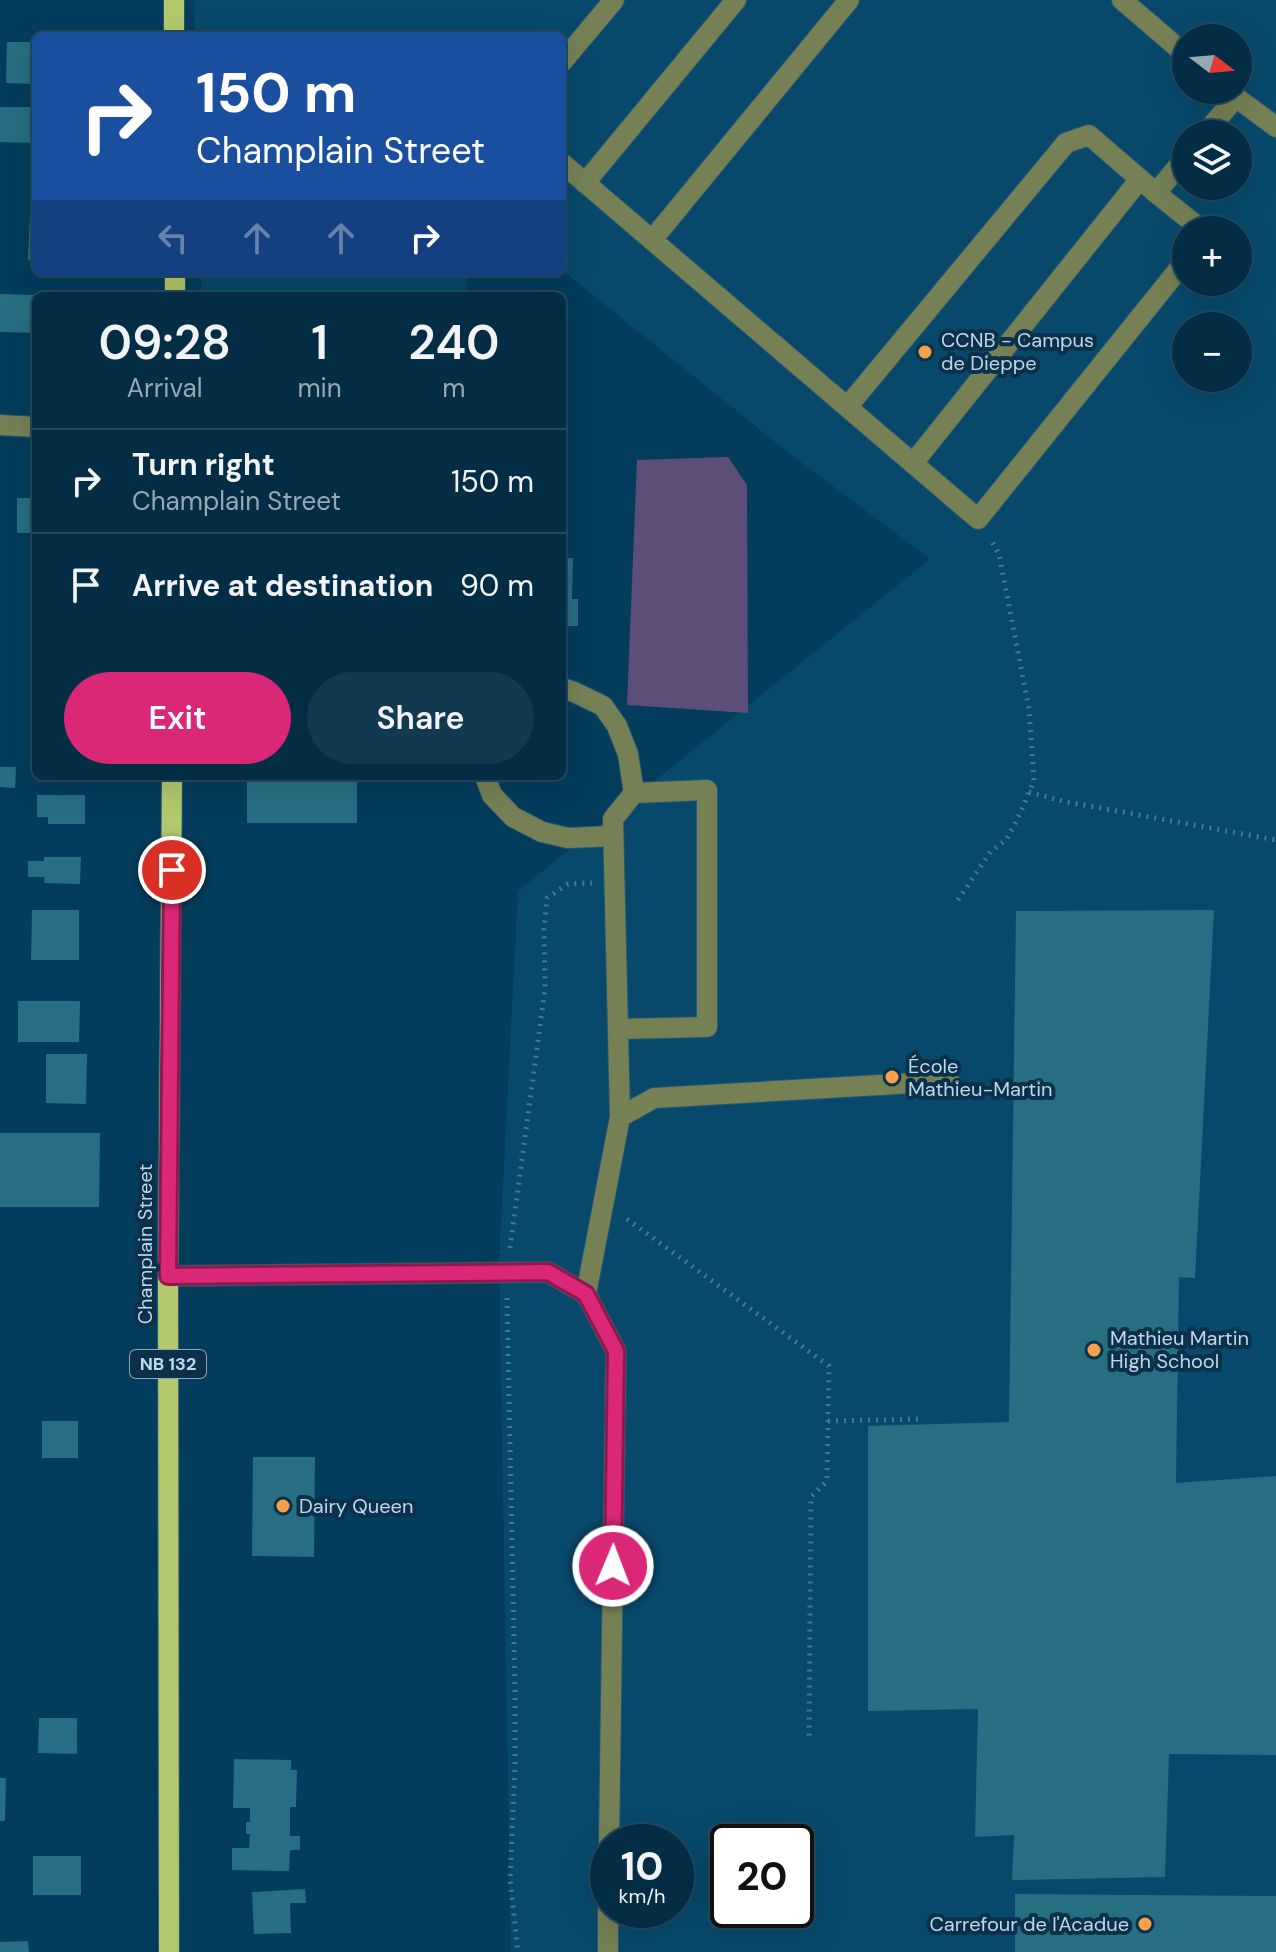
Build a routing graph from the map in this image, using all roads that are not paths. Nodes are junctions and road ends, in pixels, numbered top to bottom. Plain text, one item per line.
1 (174, 0) edge
2 (614, 0) edge
3 (736, 0) edge
4 (849, 0) edge
5 (1122, 0) edge
6 (174, 32) edge
7 (1172, 43) edge
8 (566, 57) edge
9 (1245, 104) edge
10 (1276, 127) edge
11 (566, 166) edge
12 (1172, 174) edge
13 (1140, 179) junction
14 (585, 183) junction
15 (1156, 193) junction
16 (1185, 216) edge
17 (652, 240) junction
18 (1172, 277) edge
19 (848, 406) junction
20 (0, 425) edge
21 (32, 427) edge
22 (914, 462) junction
23 (566, 689) edge
24 (172, 780) edge
25 (486, 780) edge
26 (634, 793) junction
27 (613, 836) junction
28 (618, 1029) junction
29 (949, 1081) dead end
30 (620, 1117) junction
31 (168, 1276) junction
32 (586, 1294) junction
33 (609, 1824) edge
34 (608, 1928) edge
35 (169, 1952) edge
36 (608, 1952) edge

1 - 6 main road
2 - 8 street
3 - 14 street
4 - 17 street
5 - 7 street
9 - 10 street
11 - 14 street
12 - 15 street
13 - 15 street
13 - 19 street
13 - 22 street
14 - 17 street
15 - 16 street
17 - 19 street
18 - 22 street
19 - 22 street
20 - 21 street
23 - 26 street
24 - 31 main road, Champlain Street / NB 132
25 - 27 street
26 - 27 street
26 - 28 street
27 - 28 street
28 - 30 street
29 - 30 street
30 - 32 street
31 - 32 street
31 - 35 main road, Champlain Street / NB 132
32 - 33 street
34 - 36 street

